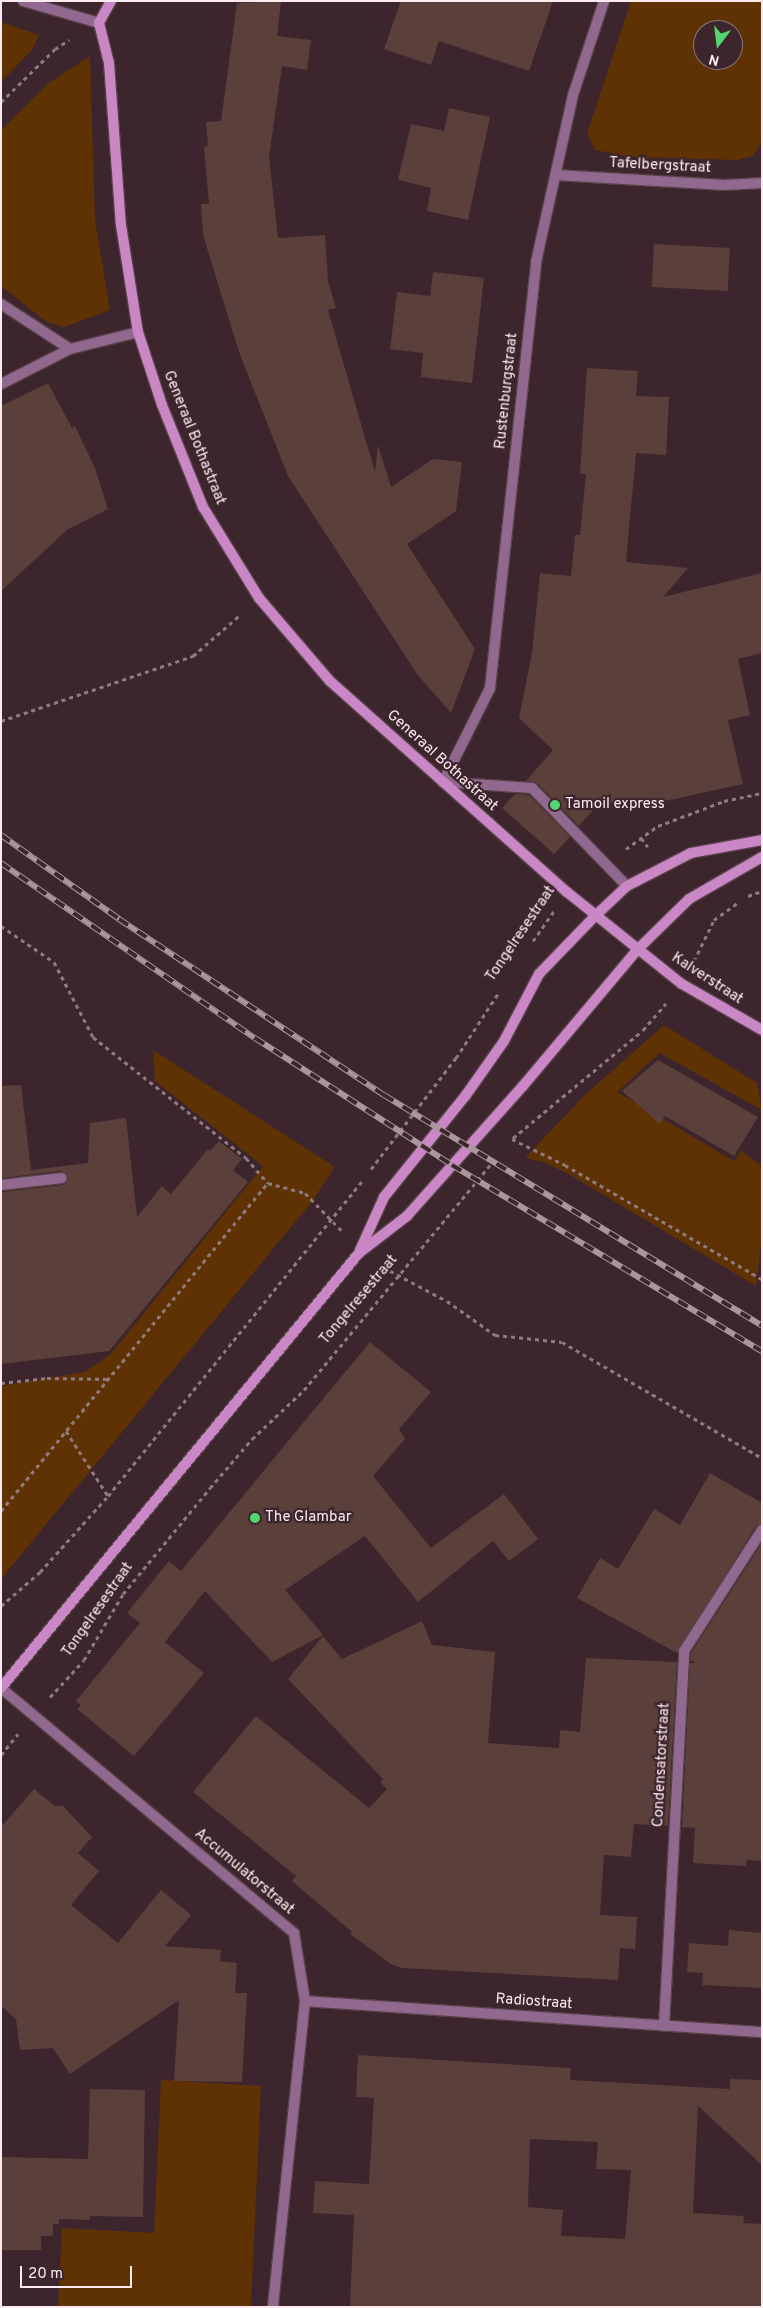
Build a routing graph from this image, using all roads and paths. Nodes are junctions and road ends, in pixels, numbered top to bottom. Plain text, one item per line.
1 (23, 1) edge
2 (111, 1) edge
3 (604, 1) edge
4 (98, 24) junction
5 (1, 102) edge
6 (556, 175) junction
7 (762, 183) edge
8 (1, 304) edge
9 (138, 332) junction
10 (70, 349) junction
11 (1, 384) edge
12 (259, 598) junction
13 (1, 720) edge
14 (443, 782) junction
15 (762, 793) edge
16 (762, 840) edge
17 (762, 857) edge
18 (607, 863) junction
19 (627, 886) junction
20 (762, 890) edge
21 (567, 892) junction
22 (595, 916) junction
23 (1, 926) edge
24 (530, 946) dead end
25 (638, 949) junction
26 (682, 984) junction
27 (504, 985) dead end
28 (762, 1030) edge
29 (512, 1139) junction
30 (507, 1145) dead end
31 (497, 1157) dead end
32 (62, 1178) dead end
33 (268, 1183) junction
34 (1, 1185) edge
35 (332, 1220) junction
36 (344, 1234) dead end
37 (359, 1253) junction
38 (378, 1264) dead end
39 (398, 1276) junction
40 (762, 1279) edge
41 (109, 1379) junction
42 (1, 1383) edge
43 (66, 1431) junction
44 (762, 1458) edge
45 (108, 1496) junction
46 (1, 1511) edge
47 (762, 1530) edge
48 (1, 1606) edge
49 (1, 1688) edge
50 (35, 1715) junction
51 (1, 1755) edge
52 (305, 2001) junction
53 (664, 2026) junction
54 (762, 2032) edge
55 (273, 2307) edge

1 - 4 street
2 - 4 main road
3 - 6 street, Rustenburgstraat
4 - 5 path
4 - 9 main road, Generaal Bothastraat
6 - 7 street, Tafelbergstraat
6 - 14 street, Rustenburgstraat
8 - 10 street
9 - 10 street
9 - 12 main road, Generaal Bothastraat
10 - 11 street
12 - 13 path
12 - 14 main road, Generaal Bothastraat
14 - 18 street
14 - 21 main road, Generaal Bothastraat
15 - 18 path
16 - 19 main road, Tongelresestraat
17 - 25 main road, Tongelresestraat
18 - 19 street
19 - 22 main road, Tongelresestraat
20 - 26 path
21 - 22 main road, Generaal Bothastraat
21 - 24 path, Tongelresestraat
22 - 25 main road, Kalverstraat
22 - 37 main road, Tongelresestraat
23 - 33 path
25 - 26 main road, Kalverstraat
25 - 37 main road, Tongelresestraat
26 - 28 main road, Kalverstraat
26 - 29 path
27 - 35 path, Tongelresestraat
29 - 30 path
29 - 40 path
31 - 39 path, Tongelresestraat
32 - 34 street
33 - 35 path
33 - 41 path
35 - 36 path
35 - 45 path, Tongelresestraat
37 - 49 main road, Tongelresestraat
38 - 39 path
39 - 44 path
39 - 50 path, Tongelresestraat
41 - 42 path
41 - 43 path
43 - 45 path
43 - 46 path
45 - 48 path, Tongelresestraat
47 - 53 street, Condensatorstraat
49 - 50 street, Accumulatorstraat
50 - 51 path, Tongelresestraat
50 - 52 street, Accumulatorstraat
52 - 53 street, Radiostraat
52 - 55 street, Accumulatorstraat
53 - 54 street, Radiostraat

